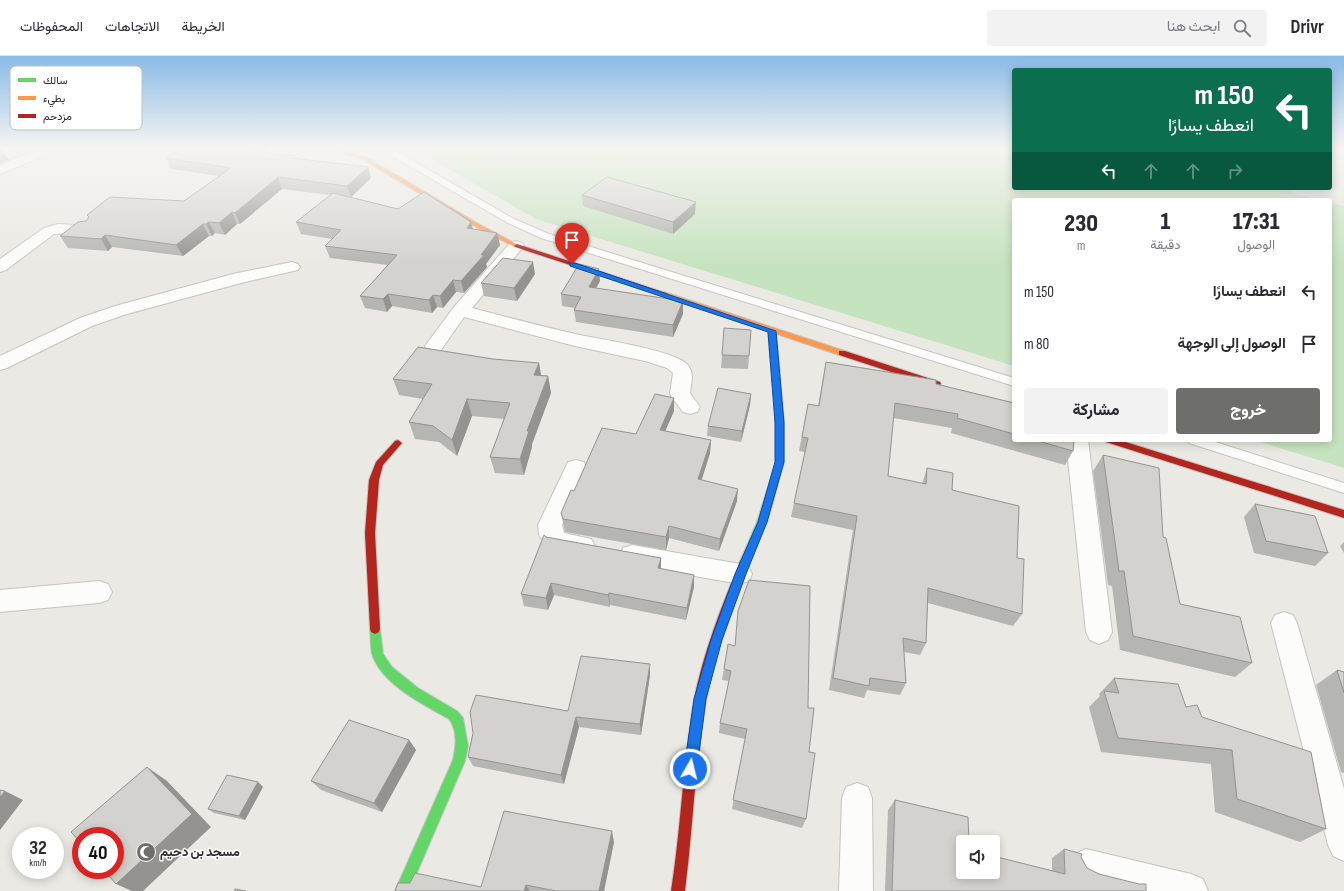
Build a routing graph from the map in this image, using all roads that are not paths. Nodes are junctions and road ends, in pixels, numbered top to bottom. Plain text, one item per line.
1 (413, 187) edge
2 (452, 187) edge
3 (87, 229) edge
4 (516, 246) junction
5 (0, 267) edge
6 (292, 267) dead end
7 (460, 311) junction
8 (772, 331) junction
9 (434, 346) dead end
10 (0, 364) edge
11 (1012, 381) edge
12 (947, 388) edge
13 (690, 407) dead end
14 (1077, 442) edge
15 (1115, 442) edge
16 (1200, 442) edge
17 (398, 443) dead end
18 (576, 468) dead end
19 (1344, 488) edge
20 (1344, 514) edge
21 (740, 574) junction
22 (99, 592) dead end
23 (0, 601) edge
24 (1284, 623) dead end
25 (1099, 632) dead end
26 (1336, 790) edge
27 (856, 798) dead end
28 (1344, 845) edge
29 (1086, 865) edge
30 (402, 891) edge
31 (678, 891) edge
32 (856, 891) edge
33 (1191, 891) edge

1 - 4 main road
2 - 11 lane
3 - 5 street
4 - 7 street
4 - 8 main road
6 - 10 street
7 - 9 street
7 - 13 street
8 - 12 main road
8 - 21 main road
14 - 25 street
15 - 20 main road
16 - 19 lane
17 - 30 main road
18 - 21 street
21 - 31 main road
22 - 23 street
24 - 26 street
26 - 28 street
27 - 32 street
29 - 33 street

